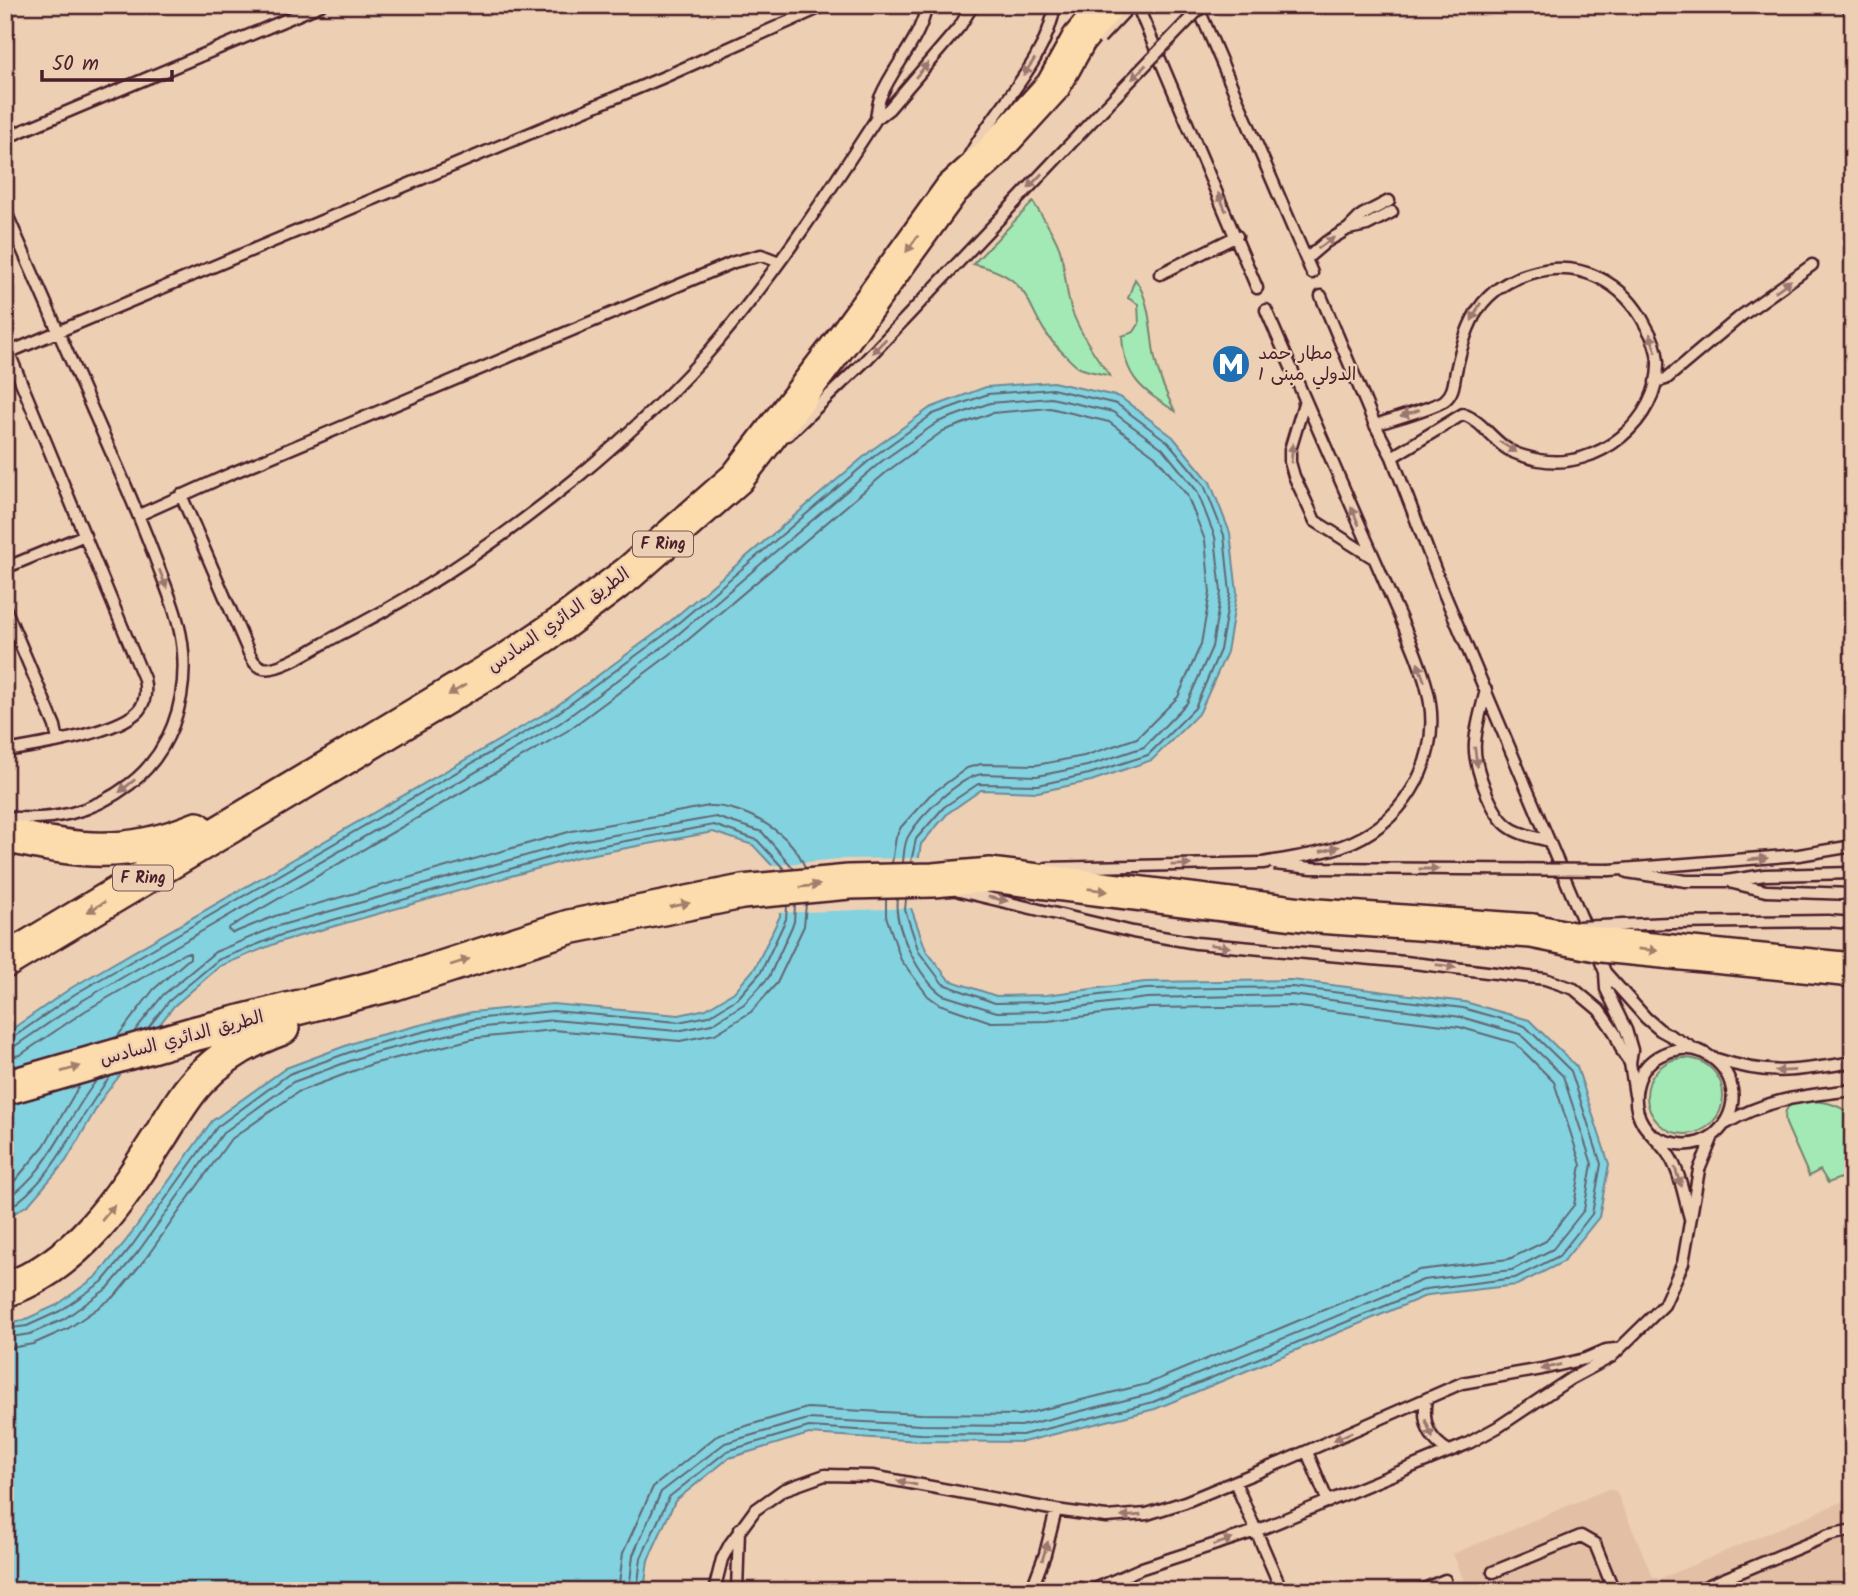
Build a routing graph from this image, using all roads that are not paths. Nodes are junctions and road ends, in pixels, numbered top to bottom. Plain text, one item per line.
1 (321, 5) edge
2 (825, 5) edge
3 (927, 5) edge
4 (973, 5) edge
5 (1055, 5) edge
6 (1107, 5) edge
7 (1131, 5) edge
8 (1137, 5) edge
9 (1196, 5) edge
10 (1203, 5) edge
11 (1847, 5) edge
12 (1853, 16) edge
13 (1085, 47) junction
14 (876, 119) junction
15 (5, 138) edge
16 (952, 189) junction
17 (1389, 201) dead end
18 (5, 210) edge
19 (1392, 212) dead end
20 (1348, 229) junction
21 (1237, 236) junction
22 (1306, 259) junction
23 (779, 262) junction
24 (1812, 265) dead end
25 (1312, 273) dead end
26 (1160, 274) dead end
27 (1257, 288) dead end
28 (1321, 296) dead end
29 (1266, 310) dead end
30 (58, 333) junction
31 (7, 354) edge
32 (1655, 382) junction
33 (1305, 400) junction
34 (1376, 425) junction
35 (783, 441) dead end
36 (774, 449) dead end
37 (1392, 457) junction
38 (737, 478) junction
39 (181, 495) junction
40 (139, 515) junction
41 (85, 535) junction
42 (1373, 557) junction
43 (5, 568) edge
44 (5, 608) edge
45 (1486, 690) junction
46 (58, 741) junction
47 (5, 751) edge
48 (280, 795) junction
49 (5, 817) edge
50 (5, 835) edge
51 (1549, 841) junction
52 (1853, 846) edge
53 (1263, 863) junction
54 (1610, 870) junction
55 (1853, 873) edge
56 (991, 875) junction
57 (924, 880) junction
58 (1726, 881) junction
59 (1853, 894) edge
60 (1853, 920) edge
61 (1532, 931) junction
62 (5, 961) edge
63 (1853, 970) edge
64 (1605, 972) junction
65 (395, 983) junction
66 (1698, 1050) junction
67 (1713, 1058) junction
68 (1853, 1062) edge
69 (1630, 1063) junction
70 (5, 1088) edge
71 (1853, 1090) edge
72 (1635, 1095) junction
73 (1724, 1125) junction
74 (1654, 1136) junction
75 (1713, 1136) junction
76 (1692, 1222) junction
77 (5, 1290) edge
78 (1616, 1349) junction
79 (1426, 1399) junction
80 (1307, 1451) junction
81 (1449, 1451) junction
82 (1235, 1482) junction
83 (1328, 1502) junction
84 (1056, 1510) junction
85 (739, 1529) junction
86 (1853, 1530) edge
87 (1256, 1531) junction
88 (1493, 1572) dead end
89 (1445, 1580) dead end
90 (1279, 1590) edge
91 (714, 1591) edge
92 (737, 1591) edge
93 (1031, 1591) edge
94 (1058, 1591) edge
95 (1089, 1591) edge
96 (1419, 1591) edge
97 (1614, 1591) edge
98 (1695, 1591) edge

1 - 15 lane
2 - 30 lane
3 - 14 lane
14 -> 4 lane
5 -> 16 lane
6 - 13 highway, الطريق الدائري السادس, bridge
7 - 13 lane, bridge
21 -> 8 lane
9 - 22 lane
10 -> 35 lane, bridge
11 - 12 lane
13 - 16 highway, الطريق الدائري السادس / F Ring
14 - 23 lane
16 -> 38 highway, الطريق الدائري السادس / F Ring
17 - 20 lane
18 - 30 lane
19 - 20 lane
22 -> 20 lane
21 - 26 lane
21 - 27 lane
22 - 25 lane
23 - 39 lane
23 - 39 lane
32 -> 24 lane
28 - 34 lane
29 - 33 lane
30 - 31 lane
30 - 40 lane
31 - 41 lane
32 -> 34 lane
37 -> 32 lane
42 -> 33 lane
42 -> 33 lane
34 - 37 lane
36 - 38 lane
37 - 45 lane
38 -> 48 highway, الطريق الدائري السادس / F Ring
39 - 40 lane
40 -> 49 lane
41 - 43 lane
41 - 46 lane
53 -> 42 lane, bridge
44 - 46 lane
45 - 51 lane
45 -> 51 lane
46 - 47 lane
48 - 50 highway
48 -> 62 highway, الطريق الدائري السادس / F Ring
51 - 64 lane
54 -> 52 lane
53 -> 54 lane, bridge
56 -> 53 lane
54 - 58 lane
55 - 58 lane
56 - 57 highway, الطريق الدائري السادس
56 -> 61 highway, الطريق الدائري السادس
65 -> 57 highway, الطريق الدائري السادس
57 -> 69 lane
58 - 59 lane
60 - 61 lane, bridge
61 -> 63 highway, الطريق الدائري السادس, bridge
64 - 66 lane
64 - 69 lane
70 -> 65 highway, الطريق الدائري السادس
77 -> 65 highway
66 - 67 lane
66 - 72 lane
68 -> 67 lane
67 - 73 lane
69 - 72 lane
71 - 73 lane
72 - 74 lane
73 - 75 lane
74 - 75 lane
74 -> 76 lane
75 - 76 lane
76 - 78 lane
78 -> 79 lane
78 - 81 lane
79 -> 80 lane
79 -> 81 lane
80 - 82 lane
80 - 83 lane
81 - 83 lane
82 -> 84 lane
82 - 87 lane
83 - 87 lane
84 -> 85 lane
93 -> 84 lane
85 - 91 lane
85 - 92 lane
86 - 98 lane
87 - 90 lane
95 -> 87 lane
88 - 97 lane
89 - 96 lane
94 - 95 lane

